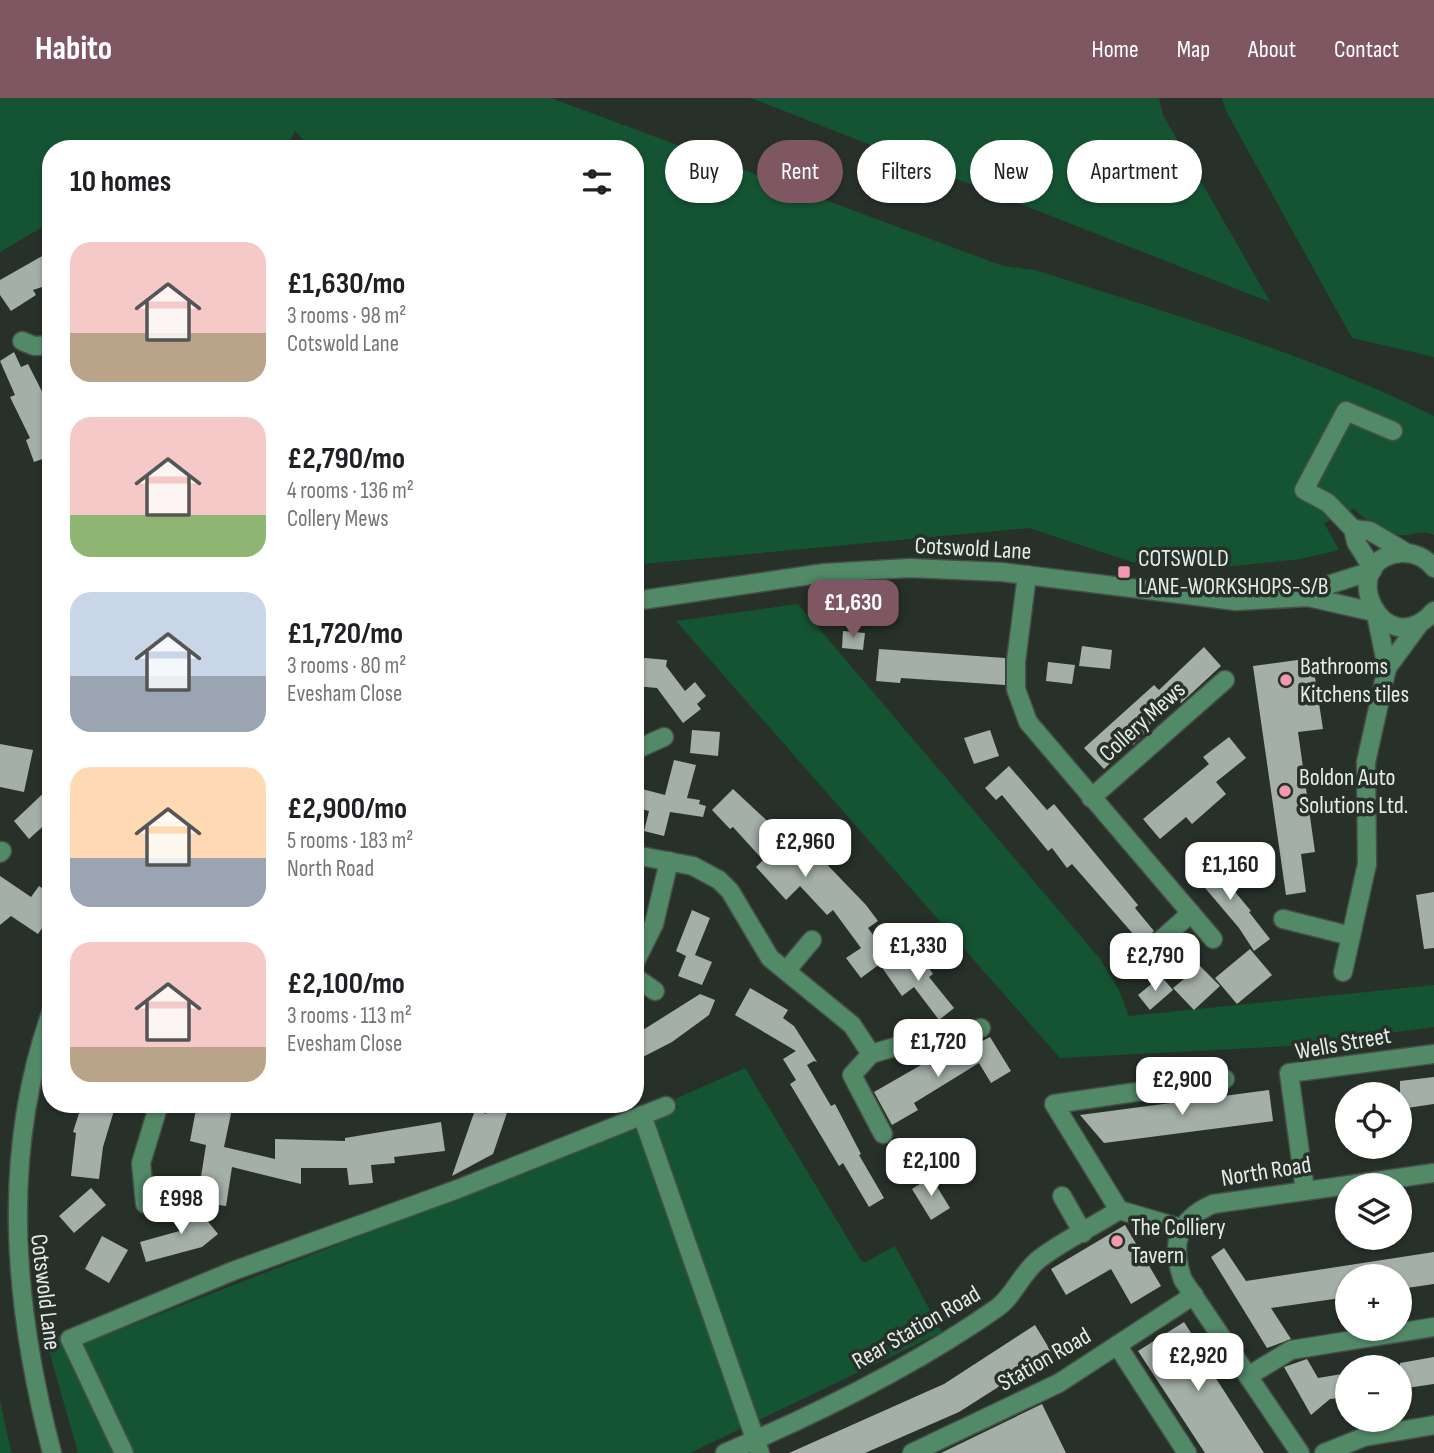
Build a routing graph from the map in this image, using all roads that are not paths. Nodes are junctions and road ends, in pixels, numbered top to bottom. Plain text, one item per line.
1 (22, 341) dead end
2 (42, 346) edge
3 (1393, 431) dead end
4 (1353, 529) junction
5 (1407, 553) junction
6 (1432, 565) edge
7 (1372, 570) junction
8 (1027, 575) junction
9 (1308, 597) junction
10 (644, 600) edge
11 (1375, 613) junction
12 (1428, 619) edge
13 (1387, 668) junction
14 (1225, 680) dead end
15 (664, 737) dead end
16 (644, 746) edge
17 (1091, 798) junction
18 (644, 857) edge
19 (669, 861) junction
20 (1191, 913) junction
21 (1283, 919) dead end
22 (1351, 936) junction
23 (1213, 939) dead end
24 (812, 940) dead end
25 (644, 944) edge
26 (1153, 948) dead end
27 (786, 971) junction
28 (1343, 972) dead end
29 (644, 983) edge
30 (655, 990) dead end
31 (981, 1028) dead end
32 (42, 1041) edge
33 (871, 1054) junction
34 (1434, 1054) edge
35 (1225, 1079) dead end
36 (666, 1106) dead end
37 (156, 1113) edge
38 (642, 1115) junction
39 (883, 1134) dead end
40 (1434, 1173) edge
41 (1305, 1190) junction
42 (1062, 1196) dead end
43 (145, 1204) dead end
44 (1119, 1210) junction
45 (1186, 1222) junction
46 (1083, 1233) junction
47 (1194, 1295) junction
48 (1434, 1327) edge
49 (1117, 1345) junction
50 (1248, 1376) junction
51 (1434, 1425) edge
52 (758, 1447) edge
53 (52, 1453) edge
54 (124, 1453) edge
55 (725, 1453) edge
56 (912, 1453) edge
57 (1187, 1453) edge
58 (1300, 1453) edge
59 (1324, 1453) edge

1 - 2 street
3 - 4 street
4 - 5 street
4 - 7 street
5 - 6 street
5 - 7 street, Cotswold Lane
7 - 9 street, Cotswold Lane
7 - 11 street
8 - 9 street, Cotswold Lane
8 - 10 street, Cotswold Lane
8 - 17 street, Collery Mews
9 - 11 street, Cotswold Lane
11 - 12 street, Cotswold Lane
11 - 13 street
12 - 13 street
13 - 22 street
14 - 17 street, Collery Mews
15 - 16 street
17 - 20 street, Collery Mews
18 - 19 street
19 - 25 street
19 - 27 street
20 - 23 street, Collery Mews
20 - 26 street
21 - 22 street
22 - 28 street
24 - 27 street
27 - 33 street
29 - 30 street
31 - 33 street
32 - 53 street, Cotswold Lane
33 - 39 street
34 - 41 street, Wells Street
35 - 44 street
36 - 38 street
37 - 43 street
38 - 52 street
38 - 54 street
40 - 41 street, North Road
41 - 45 street, North Road
42 - 46 street
44 - 45 street
44 - 46 street, Rear Station Road
45 - 47 street
46 - 52 street, Rear Station Road
47 - 49 street, Station Road
47 - 50 street
48 - 50 street
49 - 56 street, Station Road
49 - 57 street
50 - 58 street
51 - 59 street
52 - 55 street, Rear Station Road

